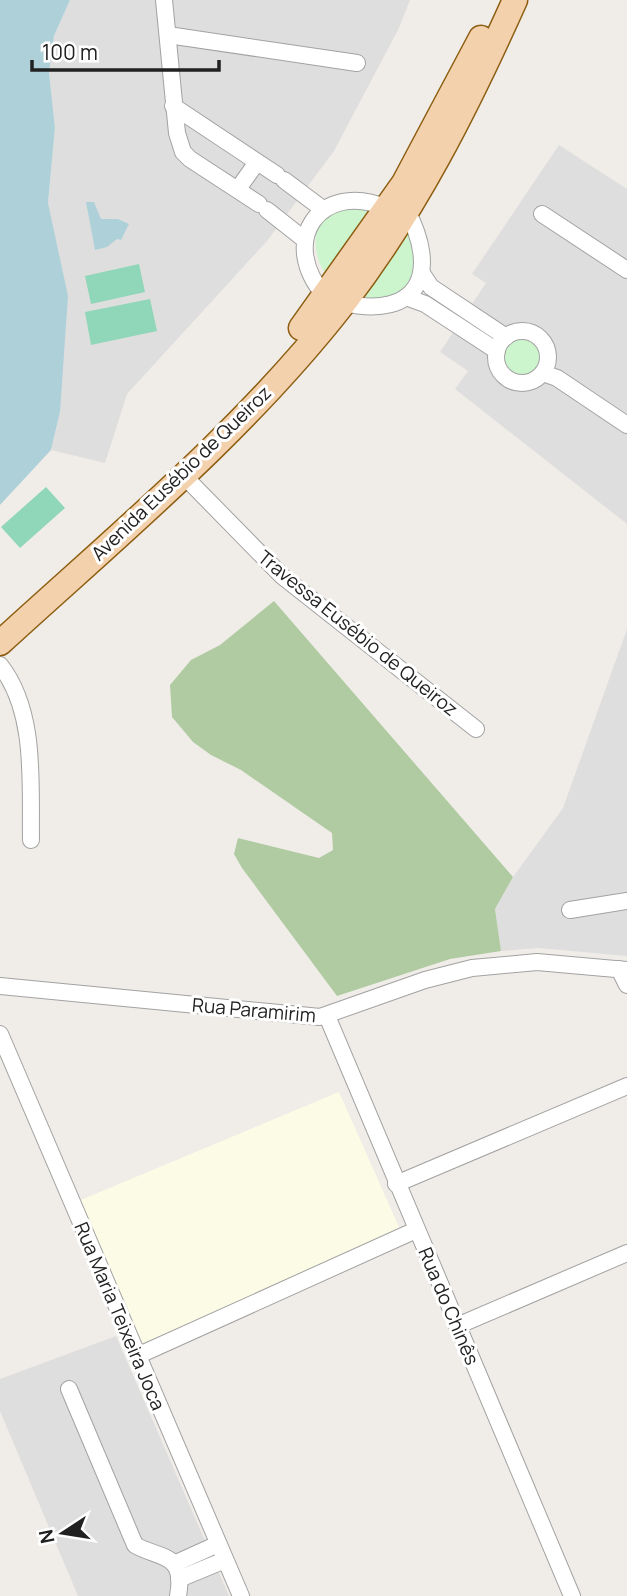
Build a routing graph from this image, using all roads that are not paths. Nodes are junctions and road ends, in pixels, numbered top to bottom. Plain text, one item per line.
1 (163, 0) edge
2 (499, 0) edge
3 (515, 0) edge
4 (168, 35) junction
5 (357, 63) dead end
6 (173, 106) junction
7 (196, 121) junction
8 (177, 133) junction
9 (257, 162) junction
10 (238, 189) junction
11 (397, 209) junction
12 (324, 210) junction
13 (542, 214) dead end
14 (305, 240) junction
15 (627, 270) edge
16 (423, 275) junction
17 (406, 297) junction
18 (335, 300) junction
19 (452, 301) junction
20 (442, 315) junction
21 (501, 344) junction
22 (543, 373) junction
23 (627, 425) edge
24 (183, 475) junction
25 (0, 620) edge
26 (0, 643) edge
27 (0, 665) edge
28 (476, 729) dead end
29 (31, 840) dead end
30 (627, 901) edge
31 (570, 910) dead end
32 (623, 969) edge
33 (627, 985) edge
34 (0, 986) edge
35 (327, 1016) junction
36 (0, 1034) edge
37 (627, 1086) edge
38 (397, 1184) junction
39 (416, 1230) junction
40 (627, 1253) edge
41 (457, 1326) junction
42 (137, 1356) junction
43 (69, 1389) dead end
44 (218, 1544) junction
45 (225, 1560) junction
46 (177, 1571) junction
47 (178, 1596) edge
48 (241, 1596) edge
49 (572, 1596) edge

1 - 4 street
2 - 11 main road, Avenida Eusébio de Queiroz
3 - 11 main road, Avenida Eusébio de Queiroz
4 - 5 street
4 - 6 street
6 - 7 street
6 - 8 street
7 - 8 street
7 - 9 street
8 - 10 street
9 - 10 street
9 - 12 street
10 - 14 street
11 - 12 street
11 - 16 street
11 - 18 main road, Avenida Eusébio de Queiroz
12 - 14 street
13 - 15 street
14 - 18 street
16 - 17 street
16 - 19 street
17 - 18 street
17 - 20 street
18 - 24 main road, Avenida Eusébio de Queiroz
18 - 25 main road, Avenida Eusébio de Queiroz
19 - 20 street
19 - 21 street
20 - 21 street
21 - 22 street
21 - 22 street
22 - 23 street
24 - 26 main road, Avenida Eusébio de Queiroz
24 - 28 street, Travessa Eusébio de Queiroz
27 - 29 street
30 - 31 street
32 - 33 street
32 - 35 street, Rua Paramirim
34 - 35 street, Rua Paramirim
35 - 38 street, Rua do Chinês
36 - 42 street, Rua Maria Teixeira Joca
37 - 38 street
38 - 39 street, Rua do Chinês
39 - 41 street, Rua do Chinês
39 - 42 street
40 - 41 street
41 - 49 street, Rua do Chinês
42 - 44 street, Rua Maria Teixeira Joca
43 - 46 street
44 - 45 street, Rua Maria Teixeira Joca
44 - 46 street
45 - 46 street
45 - 48 street, Rua Maria Teixeira Joca
46 - 47 street

